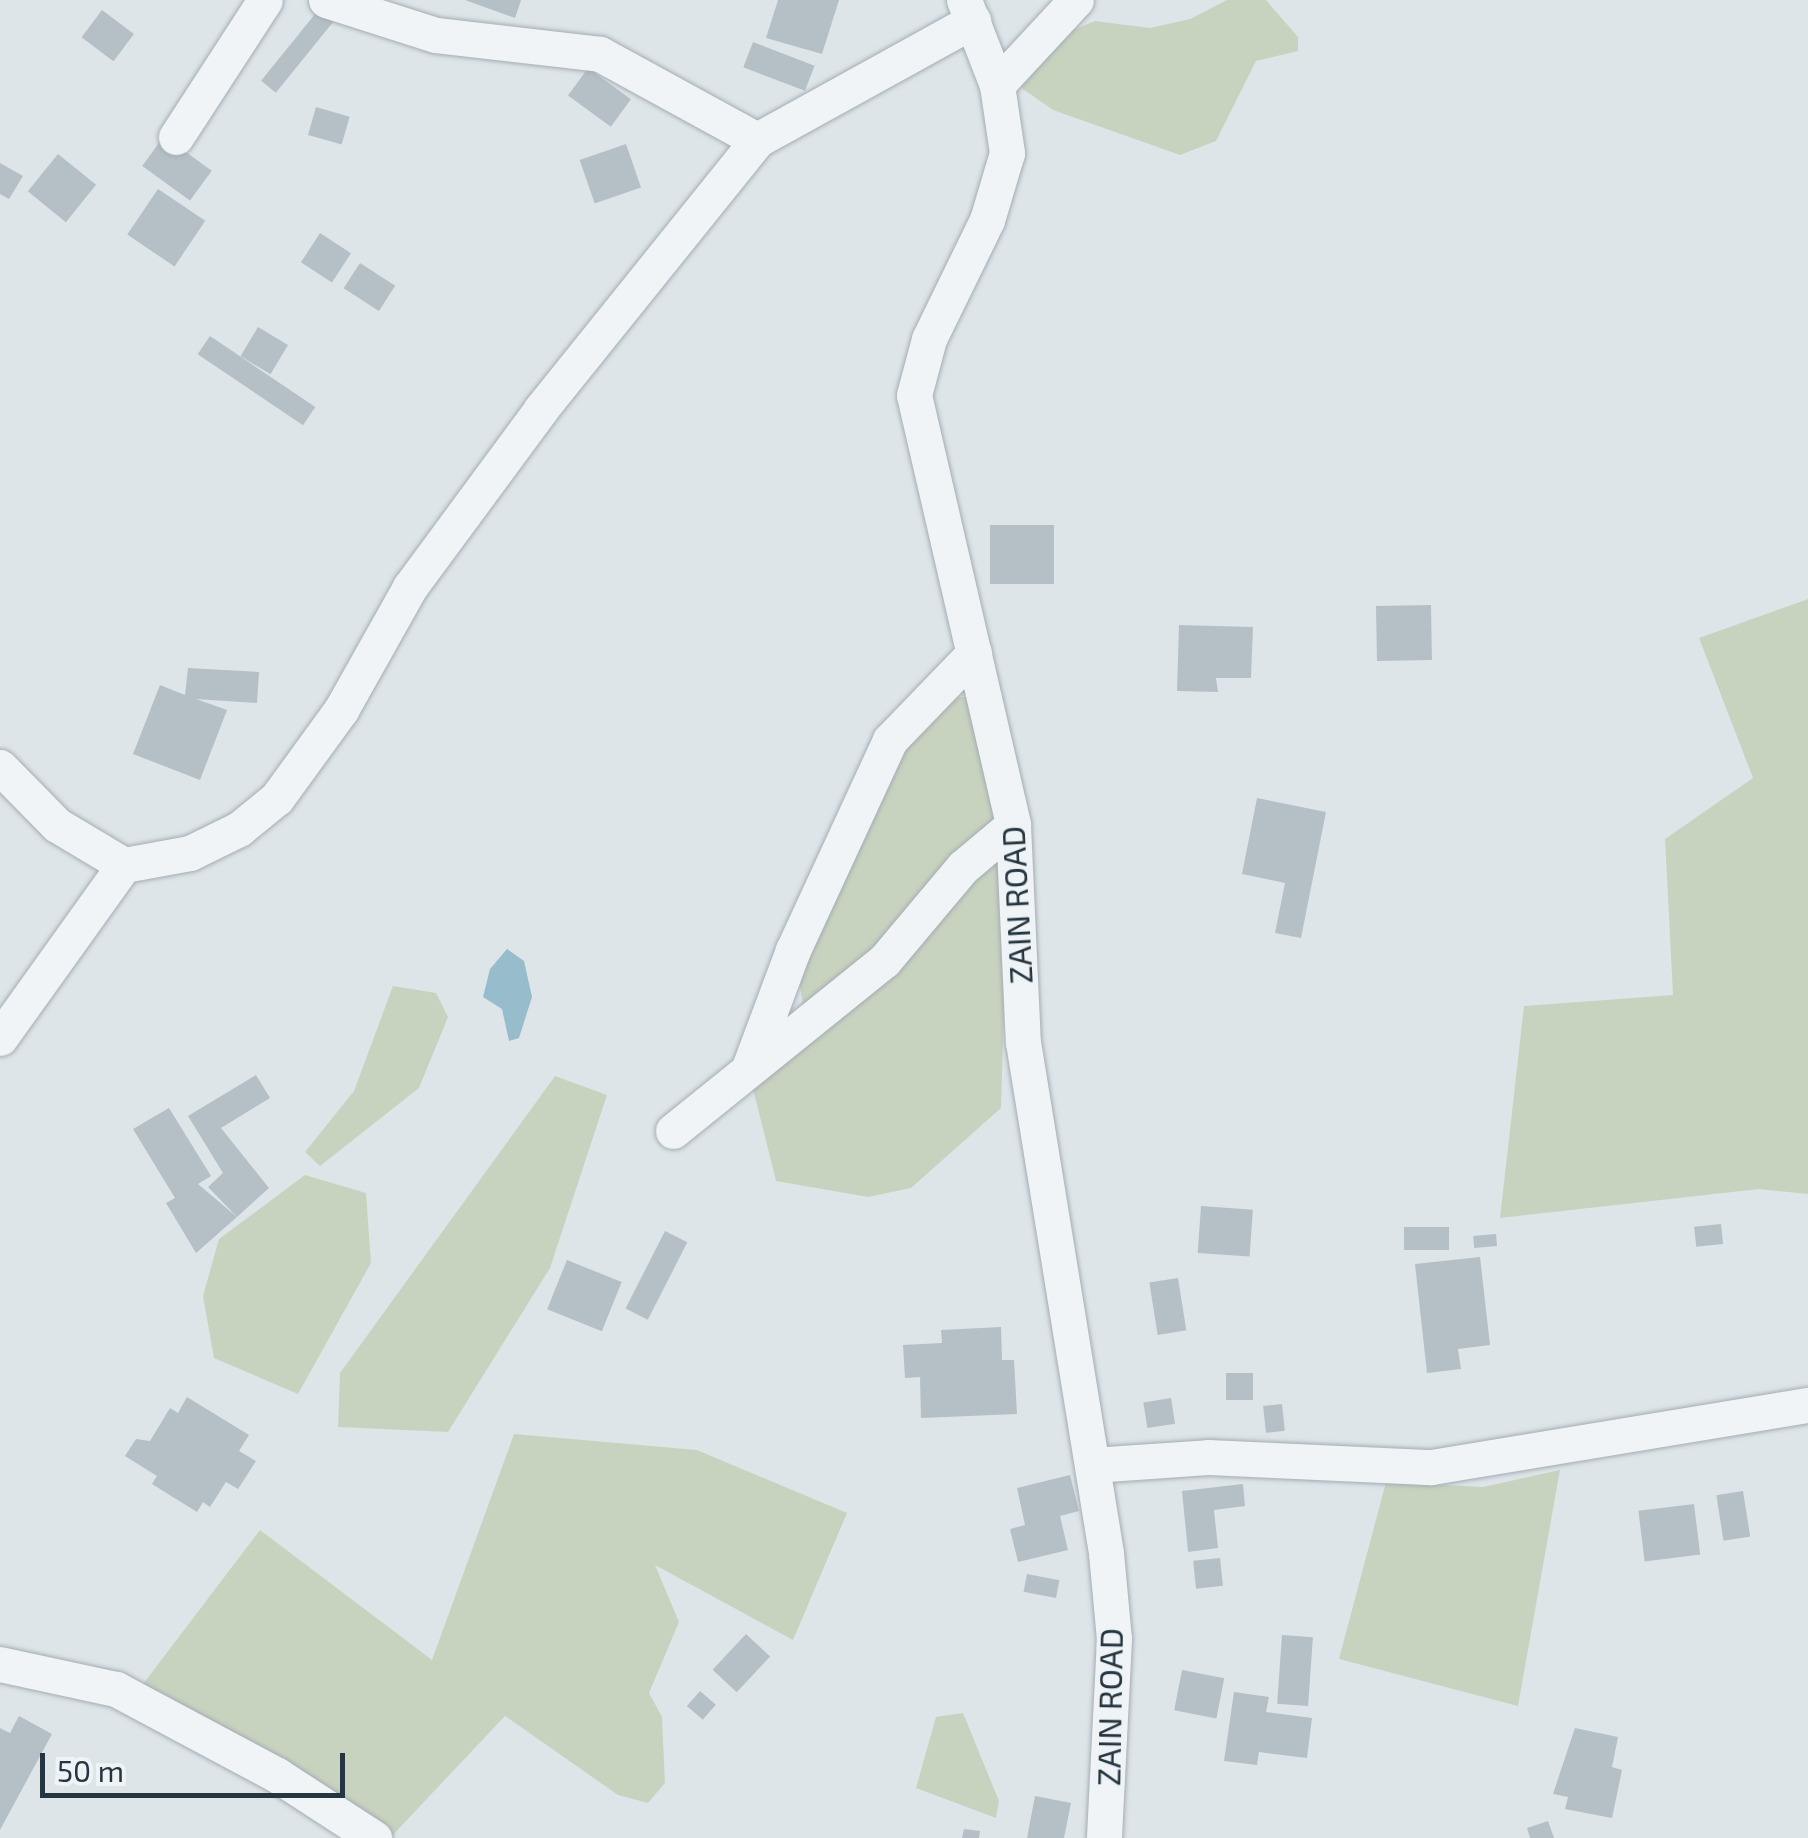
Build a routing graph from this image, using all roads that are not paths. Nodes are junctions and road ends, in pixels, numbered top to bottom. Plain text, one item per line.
1 (266, 0) edge
2 (326, 0) edge
3 (1076, 0) edge
4 (969, 11) edge
5 (997, 85) junction
6 (176, 136) dead end
7 (757, 140) junction
8 (974, 653) junction
9 (0, 767) edge
10 (1013, 825) junction
11 (124, 865) junction
12 (0, 1038) edge
13 (750, 1065) junction
14 (673, 1131) dead end
15 (1808, 1405) edge
16 (1092, 1465) junction
17 (0, 1664) edge
18 (374, 1838) edge
19 (1104, 1838) edge

1 - 6 street
2 - 7 street
3 - 5 street
4 - 5 street, ZAIN ROAD
4 - 7 street
5 - 8 street, ZAIN ROAD
7 - 11 street
8 - 10 street, ZAIN ROAD
8 - 13 street
9 - 11 street
10 - 13 street
10 - 16 street, ZAIN ROAD
11 - 12 street
13 - 14 street
15 - 16 street
16 - 19 street, ZAIN ROAD
17 - 18 street

